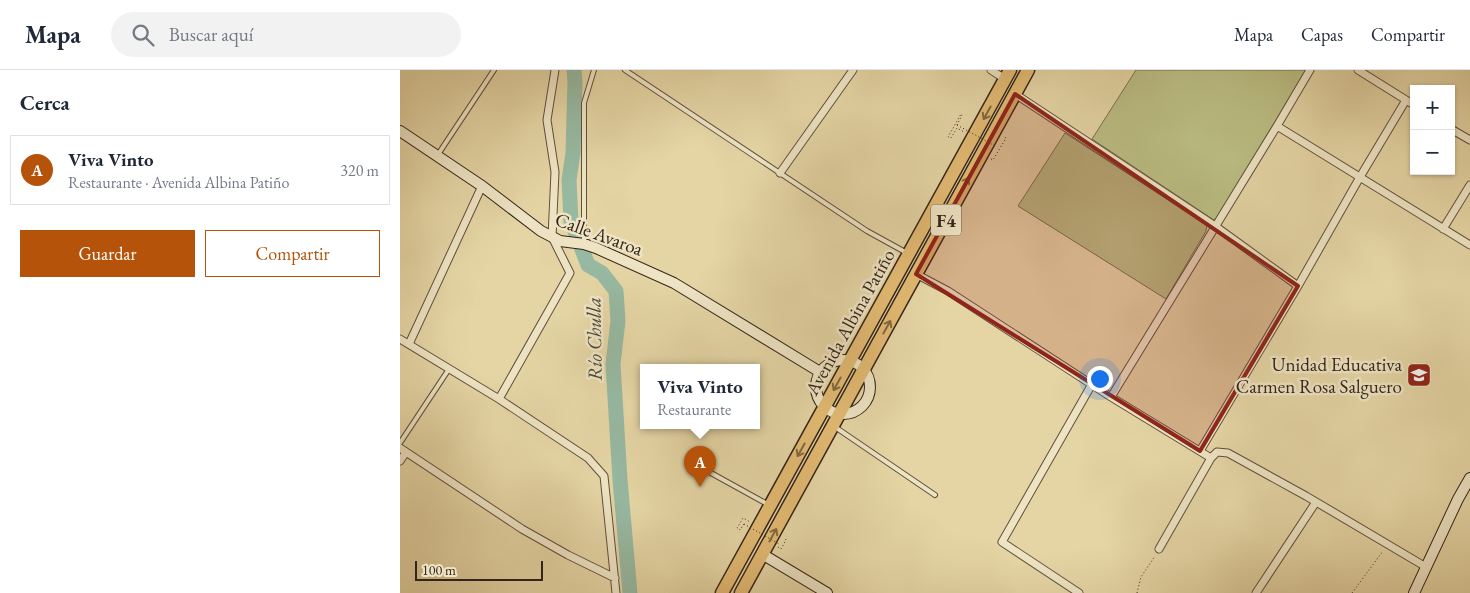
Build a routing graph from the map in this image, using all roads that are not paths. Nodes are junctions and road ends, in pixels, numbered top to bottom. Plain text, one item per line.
1 (494, 70) edge
2 (555, 70) edge
3 (594, 70) edge
4 (625, 70) edge
5 (853, 70) edge
6 (991, 70) edge
7 (1028, 70) edge
8 (1310, 70) edge
9 (1358, 70) edge
10 (1008, 74) edge
11 (1015, 94) junction
12 (1406, 100) junction
13 (1410, 102) edge
14 (1277, 126) junction
15 (1453, 130) edge
16 (400, 131) edge
17 (1470, 140) edge
18 (437, 156) junction
19 (780, 173) junction
20 (1360, 177) junction
21 (1470, 185) edge
22 (482, 186) junction
23 (1214, 226) junction
24 (1444, 229) junction
25 (552, 237) junction
26 (584, 244) junction
27 (1470, 245) edge
28 (909, 254) junction
29 (916, 274) junction
30 (1298, 286) junction
31 (400, 339) edge
32 (409, 344) junction
33 (850, 361) junction
34 (449, 369) junction
35 (864, 370) junction
36 (820, 372) junction
37 (1092, 384) junction
38 (1110, 396) junction
39 (499, 399) junction
40 (825, 407) junction
41 (839, 414) junction
42 (833, 426) junction
43 (400, 444) edge
44 (403, 450) edge
45 (1200, 451) junction
46 (1211, 458) junction
47 (400, 461) edge
48 (711, 473) dead end
49 (1470, 478) edge
50 (935, 495) dead end
51 (1316, 502) junction
52 (770, 506) junction
53 (1159, 549) road end
54 (762, 554) junction
55 (1426, 567) junction
56 (614, 578) junction
57 (616, 593) edge
58 (722, 593) edge
59 (740, 593) edge
60 (826, 593) edge
61 (1079, 593) edge
62 (1256, 593) edge
63 (1414, 593) edge

1 - 18 lane
2 - 25 street
3 - 26 lane
4 - 19 lane
5 - 19 street
6 - 10 street
7 - 11 highway, Avenida Albina Patiño / F4
8 - 14 street
9 - 12 street
10 -> 28 highway, Avenida Albina Patiño / F4
11 - 23 street
29 -> 11 highway, Avenida Albina Patiño / F4
12 - 13 street
12 - 20 street
14 - 20 street
14 - 23 street
15 - 17 street
16 - 18 main road, Calle Avaroa
18 - 22 main road, Calle Avaroa
19 - 28 lane
20 - 24 street
20 - 30 street
21 - 24 street
22 - 25 main road, Calle Avaroa
22 - 32 street
23 - 30 street
23 - 38 street
24 - 27 street
25 - 26 main road, Calle Avaroa
25 - 39 street
26 - 36 main road, Calle Avaroa
28 - 33 highway, Avenida Albina Patiño / F4
35 -> 29 highway, Avenida Albina Patiño / F4
29 - 37 street
30 - 45 street
31 - 32 street
32 - 34 street
33 - 35 main road
33 - 36 main road
33 -> 40 highway, Avenida Albina Patiño / F4
34 - 39 street
34 - 43 lane
35 - 41 highway, Avenida Albina Patiño / F4
35 - 41 main road
36 - 40 main road
37 - 38 street
37 - 61 street
38 - 45 street
39 - 56 street
40 - 41 main road
40 -> 52 highway, Avenida Albina Patiño / F4
41 - 42 highway, Avenida Albina Patiño / F4
42 - 50 lane
54 -> 42 highway, Avenida Albina Patiño / F4
44 - 47 street
44 - 56 street
45 - 46 street
46 - 51 street
46 - 53 street
48 - 52 lane
49 - 55 main road
51 - 55 street
51 - 62 street
52 - 58 highway, Avenida Albina Patiño / F4
54 - 59 highway, Avenida Albina Patiño / F4
54 - 60 main road
55 - 63 main road
56 - 57 street

